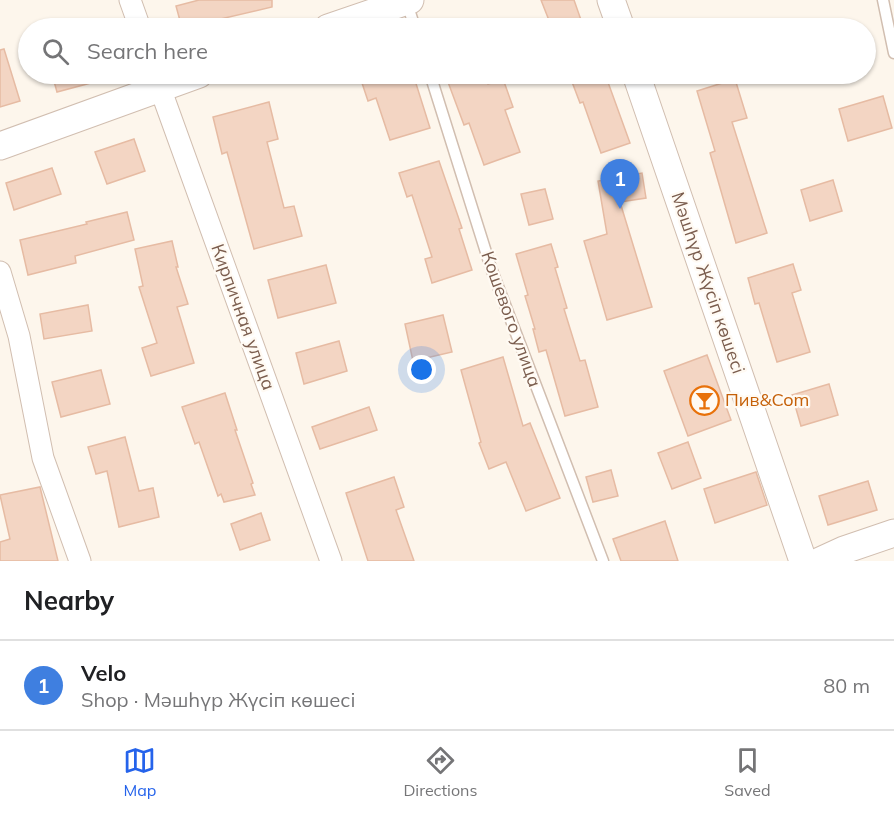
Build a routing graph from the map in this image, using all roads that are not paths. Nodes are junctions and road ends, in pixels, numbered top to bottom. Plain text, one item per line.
1 (130, 0) edge
2 (408, 0) edge
3 (611, 0) edge
4 (883, 0) edge
5 (136, 18) edge
6 (357, 18) edge
7 (412, 18) edge
8 (617, 18) edge
9 (894, 53) edge
10 (147, 84) edge
11 (158, 84) edge
12 (433, 84) edge
13 (639, 84) edge
14 (0, 146) edge
15 (0, 272) edge
16 (894, 533) edge
17 (80, 561) edge
18 (331, 561) edge
19 (603, 561) edge
20 (803, 561) edge
21 (820, 561) edge

1 - 5 street
2 - 6 street
2 - 7 lane
3 - 8 street
4 - 9 lane
10 - 14 street
11 - 18 street, Кирпичная улица
12 - 19 lane, Кошевого улица
13 - 20 street, Мәшһүр Жүсіп көшесі
15 - 17 street
16 - 21 street

